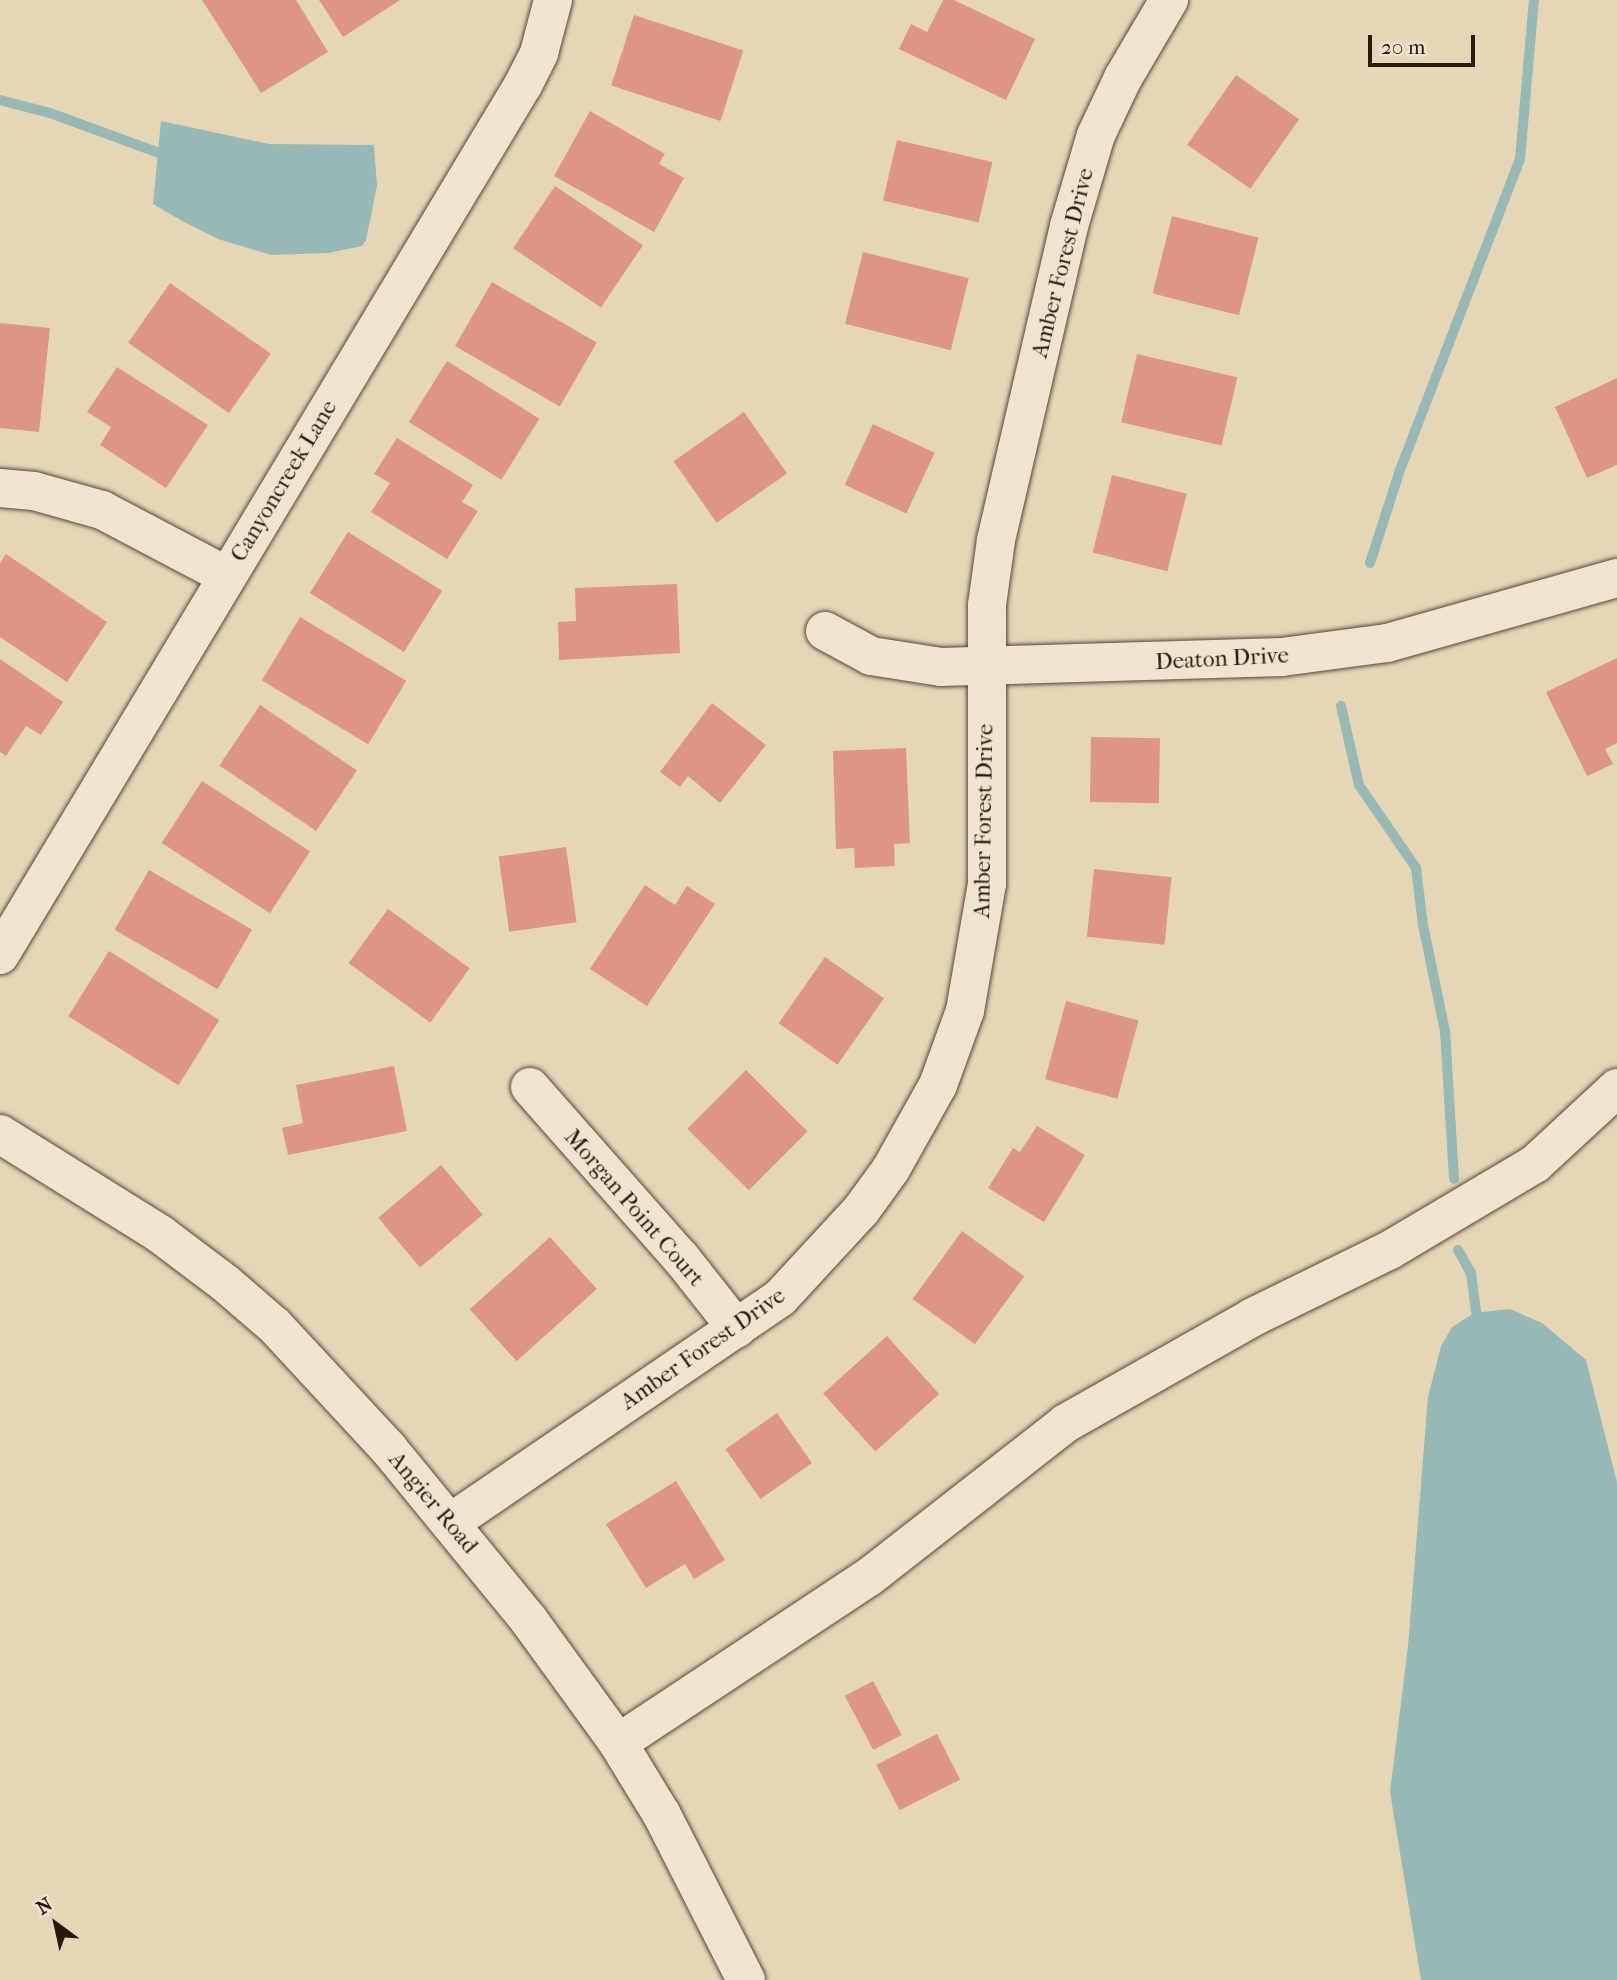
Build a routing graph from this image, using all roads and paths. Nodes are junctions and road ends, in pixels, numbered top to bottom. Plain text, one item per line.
1 (553, 0) edge
2 (1169, 0) edge
3 (0, 488) edge
4 (227, 576) junction
5 (1617, 578) edge
6 (825, 631) dead end
7 (987, 668) junction
8 (0, 955) edge
9 (530, 1087) dead end
10 (1617, 1088) edge
11 (0, 1134) edge
12 (737, 1329) junction
13 (450, 1523) junction
14 (618, 1743) junction
15 (746, 1980) edge

1 - 4 street, Canyoncreek Lane
2 - 7 street, Amber Forest Drive
3 - 4 street
4 - 8 street, Canyoncreek Lane
5 - 7 street, Deaton Drive
6 - 7 street, Deaton Drive
7 - 12 street, Amber Forest Drive
9 - 12 street, Morgan Point Court
10 - 14 street
11 - 13 street, Angier Road
12 - 13 street, Amber Forest Drive
13 - 14 street, Angier Road
14 - 15 street, Angier Road

